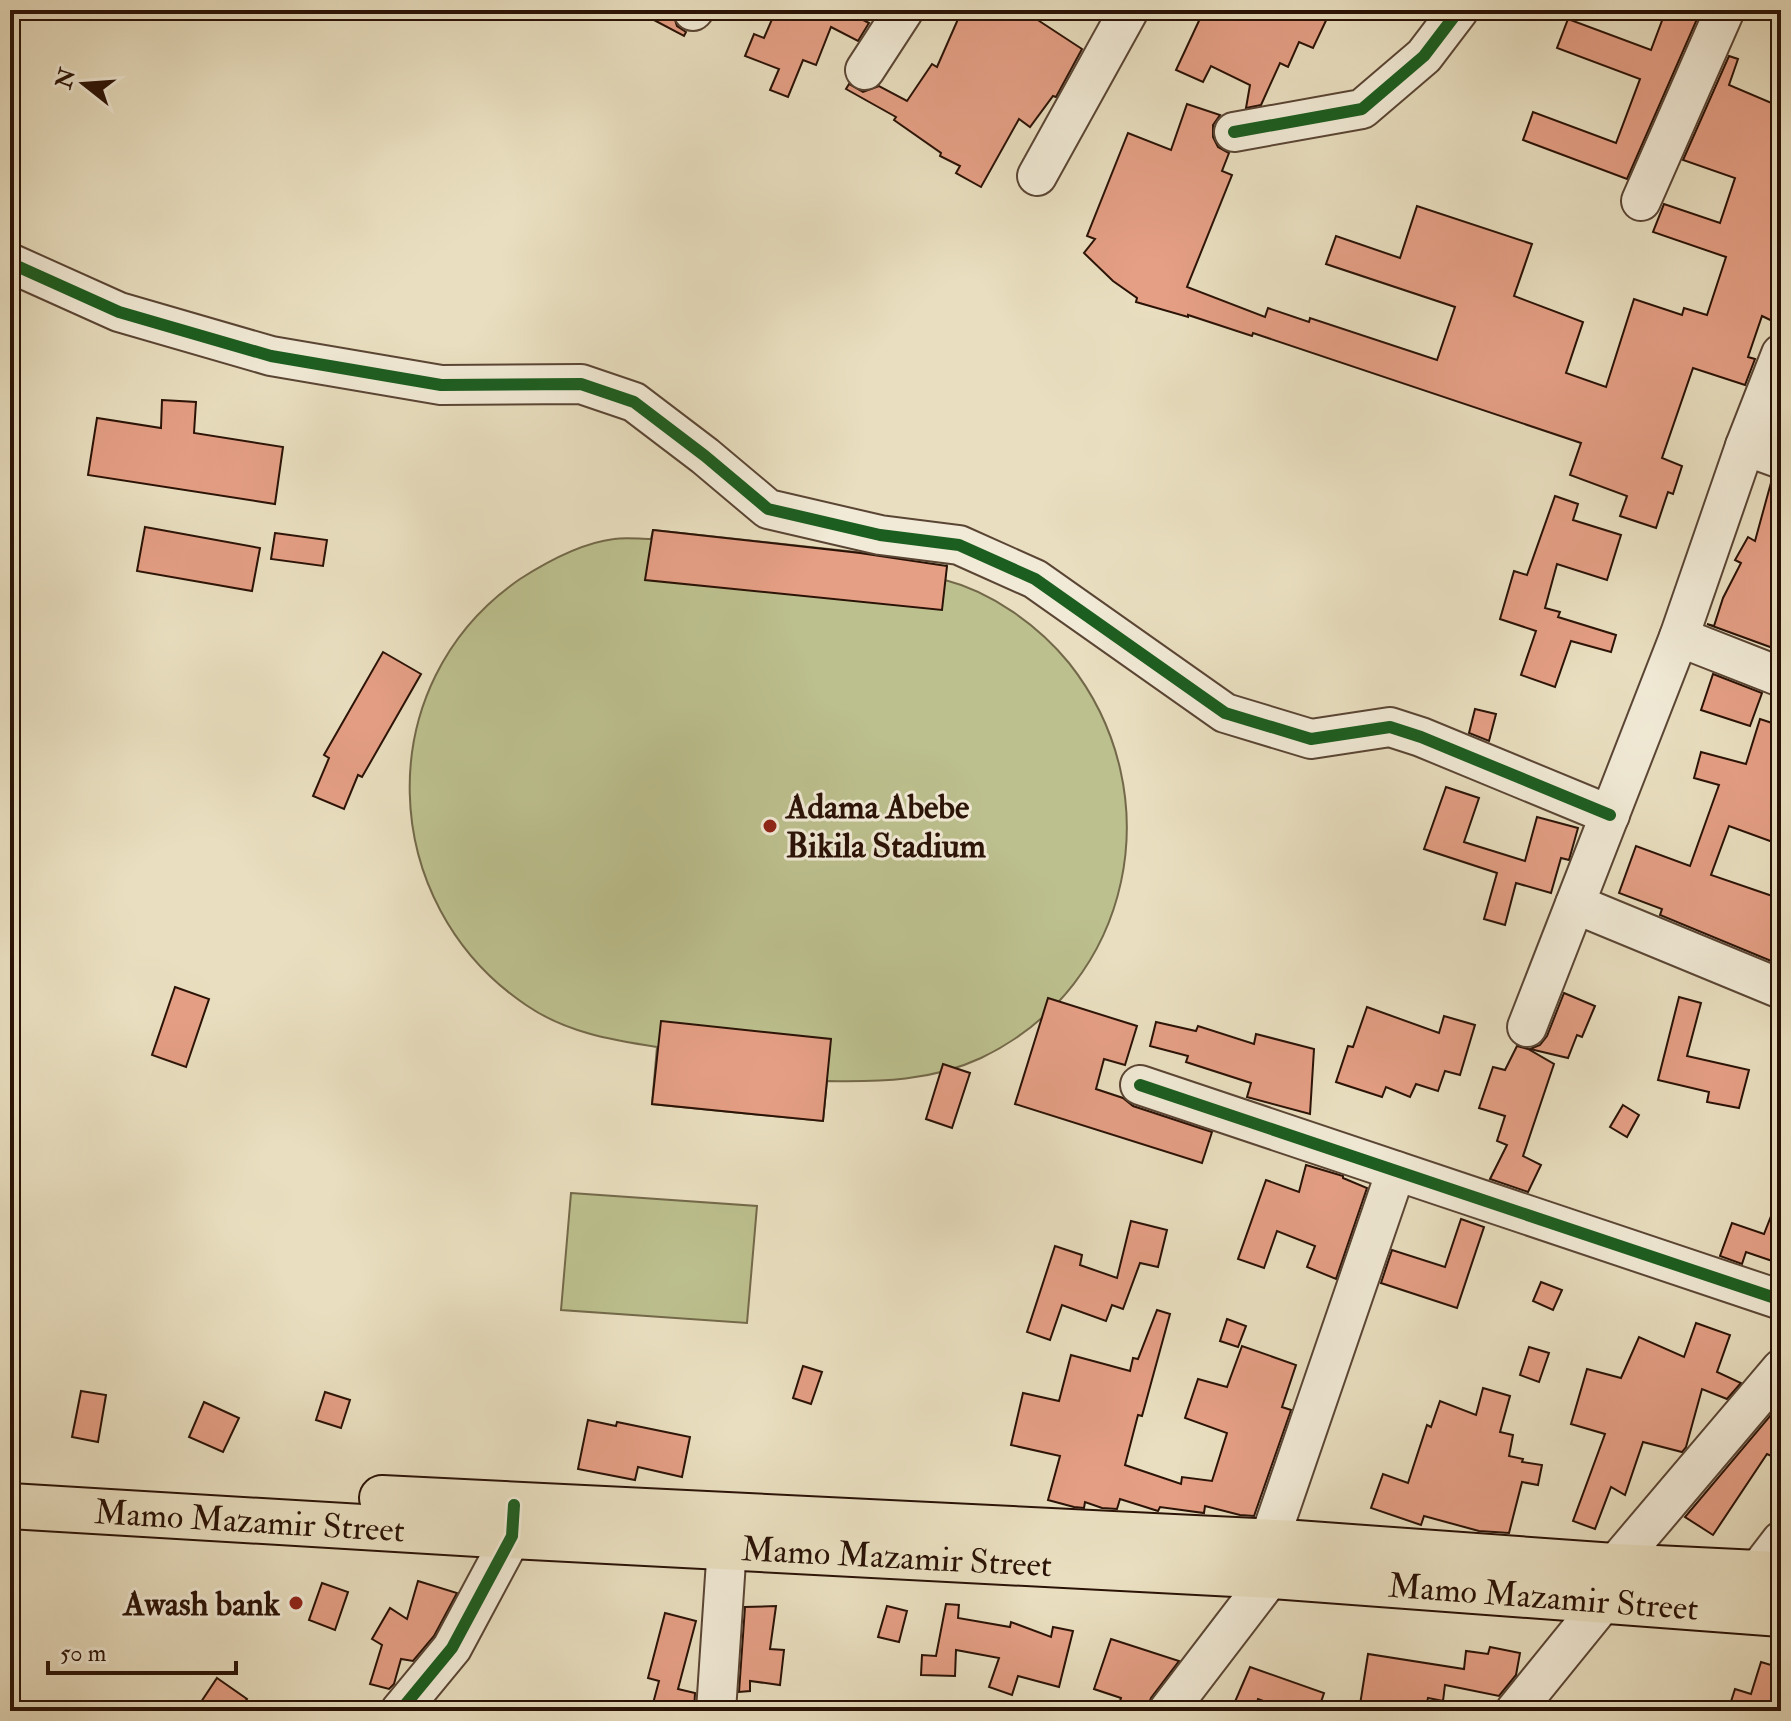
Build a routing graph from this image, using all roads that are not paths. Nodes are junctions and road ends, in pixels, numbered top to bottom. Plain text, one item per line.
1 (904, 10) edge
2 (1459, 10) edge
3 (1725, 10) edge
4 (1116, 15) edge
5 (865, 70) dead end
6 (1234, 132) dead end
7 (1037, 176) dead end
8 (1641, 201) dead end
9 (10, 263) edge
10 (1781, 354) edge
11 (1745, 446) junction
12 (1781, 459) edge
13 (1679, 637) junction
14 (1781, 677) edge
15 (1610, 815) junction
16 (1575, 904) junction
17 (1781, 989) edge
18 (1527, 1027) dead end
19 (1140, 1085) dead end
20 (1396, 1171) junction
21 (1781, 1300) edge
22 (1781, 1369) edge
23 (10, 1480) edge
24 (10, 1506) edge
25 (513, 1520) junction
26 (726, 1531) junction
27 (1279, 1553) junction
28 (1773, 1563) edge
29 (1610, 1583) junction
30 (1727, 1611) junction
31 (1781, 1614) edge
32 (400, 1711) edge
33 (716, 1711) edge
34 (1168, 1711) edge
35 (1515, 1711) edge

1 - 5 street
2 - 6 street
3 - 8 street
4 - 7 street
9 - 15 street
10 - 11 street
11 - 12 street
11 - 13 street
13 - 14 street
13 - 15 street
15 - 16 street
16 - 17 street
16 - 18 street
19 - 20 street
20 - 21 street
20 - 27 street
22 - 29 street
23 - 25 main road, Mamo Mazamir Street
24 - 25 main road, Mamo Mazamir Street
25 - 26 main road, Mamo Mazamir Street
25 - 32 street
26 - 27 main road, Mamo Mazamir Street
26 - 33 street
27 - 29 main road, Mamo Mazamir Street
27 - 34 street
28 - 29 main road, Mamo Mazamir Street
28 - 30 street
29 - 30 main road, Mamo Mazamir Street
29 - 35 street
30 - 31 main road, Mamo Mazamir Street

